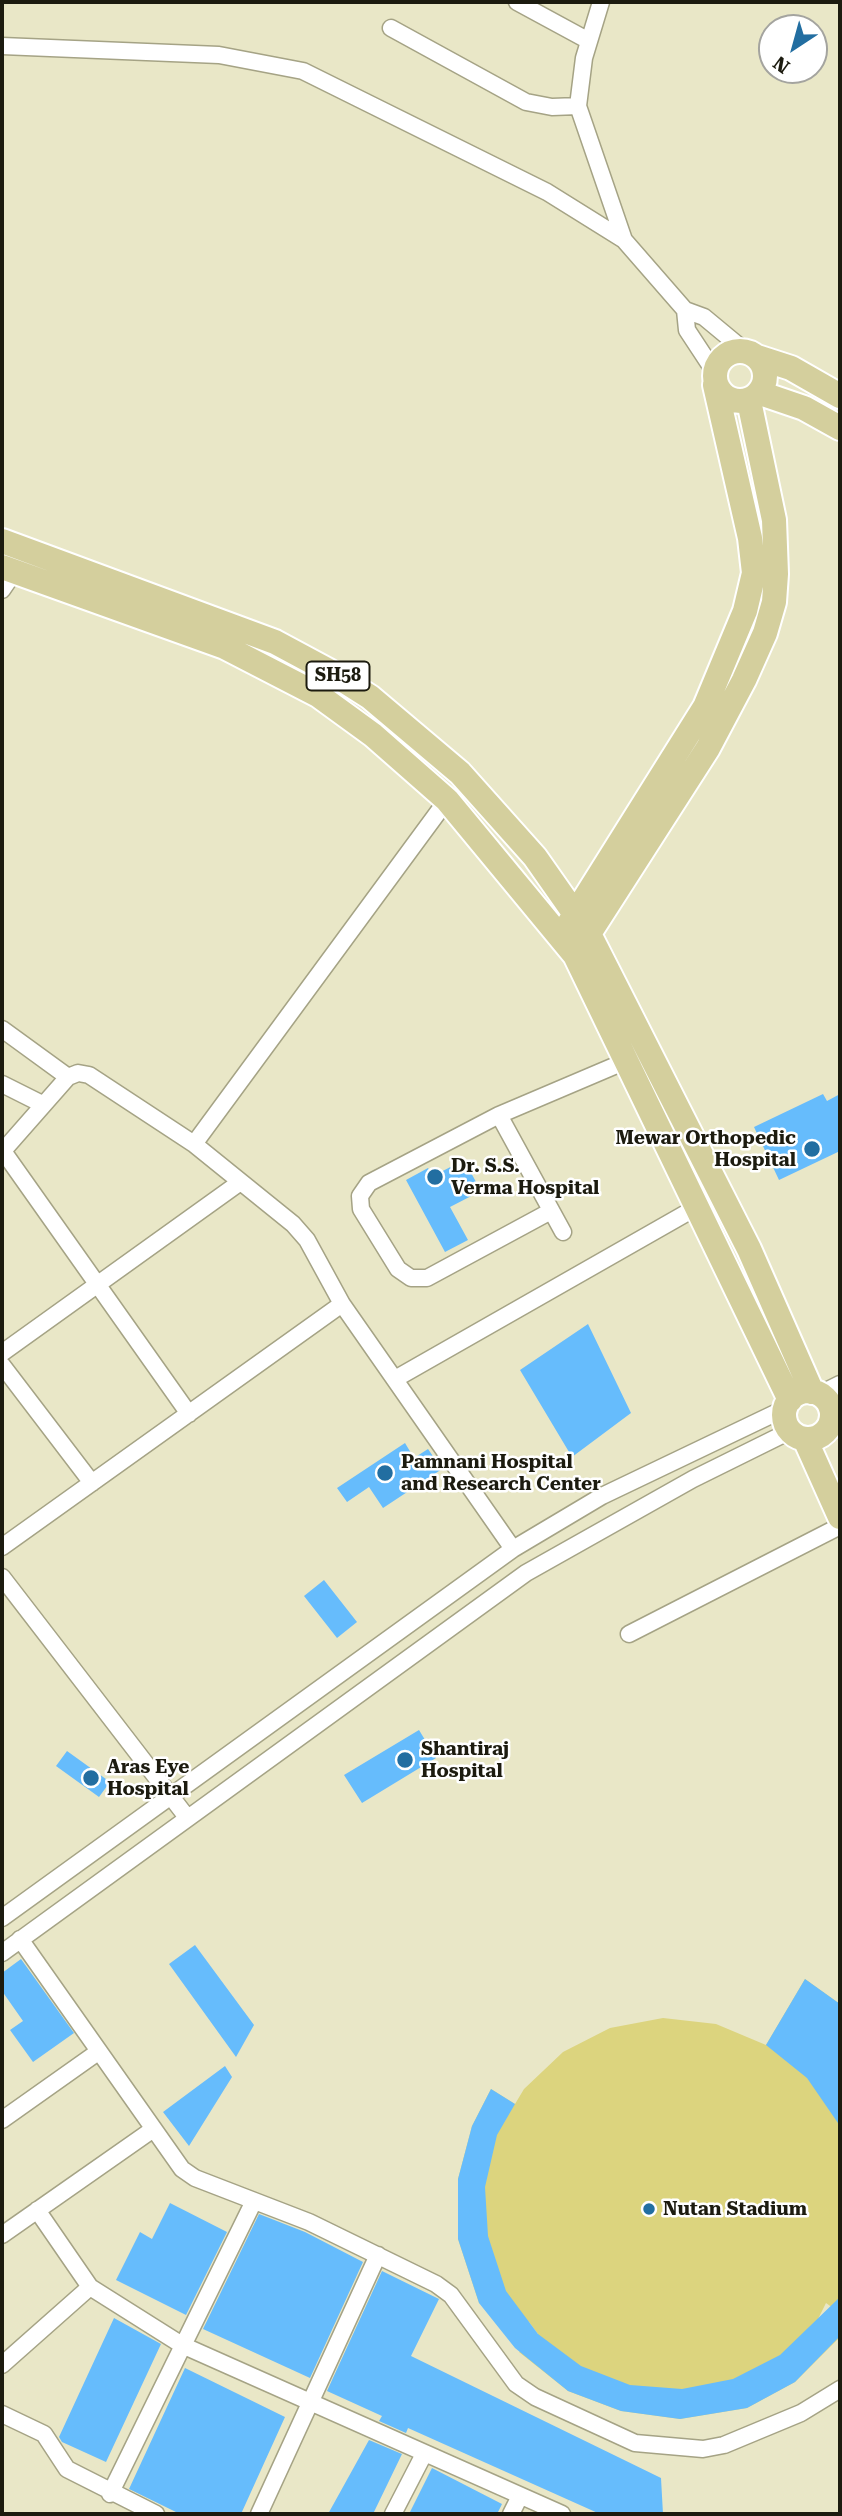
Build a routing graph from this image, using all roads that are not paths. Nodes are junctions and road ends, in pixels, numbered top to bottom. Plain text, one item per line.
1 (517, 2) edge
2 (601, 2) edge
3 (391, 28) dead end
4 (589, 41) junction
5 (2, 46) edge
6 (578, 106) junction
7 (624, 240) junction
8 (685, 310) junction
9 (751, 354) junction
10 (715, 378) junction
11 (840, 396) edge
12 (754, 397) junction
13 (840, 428) edge
14 (2, 541) edge
15 (6, 576) edge
16 (447, 800) junction
17 (582, 924) junction
18 (568, 946) junction
19 (2, 1029) edge
20 (626, 1061) junction
21 (68, 1077) junction
22 (2, 1084) edge
23 (43, 1104) junction
24 (499, 1115) junction
25 (194, 1144) junction
26 (2, 1151) edge
27 (239, 1183) junction
28 (697, 1207) junction
29 (551, 1210) junction
30 (563, 1232) dead end
31 (97, 1284) junction
32 (342, 1304) junction
33 (2, 1353) edge
34 (2, 1365) edge
35 (395, 1379) junction
36 (817, 1413) edge
37 (189, 1414) junction
38 (92, 1483) junction
39 (840, 1517) edge
40 (840, 1526) edge
41 (2, 1548) edge
42 (513, 1549) junction
43 (2, 1577) edge
44 (629, 1634) dead end
45 (171, 1797) junction
46 (186, 1816) junction
47 (2, 1918) edge
48 (20, 1939) junction
49 (2, 1952) edge
50 (98, 2052) junction
51 (2, 2120) edge
52 (152, 2130) junction
53 (254, 2201) junction
54 (37, 2210) junction
55 (2, 2235) edge
56 (378, 2255) junction
57 (90, 2287) junction
58 (182, 2345) junction
59 (2, 2365) edge
60 (840, 2389) edge
61 (310, 2404) junction
62 (2, 2414) edge
63 (424, 2454) junction
64 (110, 2494) junction
65 (520, 2496) junction
66 (156, 2514) edge
67 (260, 2514) edge
68 (393, 2514) edge
69 (511, 2514) edge
70 (562, 2514) edge

1 - 4 street
2 - 4 street
3 - 6 street
4 - 6 street
5 - 7 street
6 - 7 street
7 - 8 street
8 - 9 street
8 - 10 street
9 - 10 main road
9 - 11 main road
9 - 12 main road
10 - 12 main road
10 - 17 main road
12 - 13 main road
12 - 17 main road
14 - 17 main road, SH58
15 - 16 main road, SH58
16 - 18 main road, SH58
16 - 25 street
17 - 18 main road
17 - 36 main road
18 - 20 main road
19 - 21 street
20 - 24 street
20 - 28 main road
21 - 23 street
21 - 25 street
22 - 23 street
23 - 26 street
24 - 29 street
24 - 29 street
25 - 27 street
26 - 31 street
27 - 31 street
27 - 32 street
28 - 35 street
28 - 36 main road
29 - 30 street
31 - 33 street
31 - 37 street
32 - 35 street
32 - 37 street
34 - 38 street
35 - 42 street
36 - 39 main road
36 - 42 street
36 - 46 street
37 - 38 street
38 - 41 street
40 - 44 street
42 - 45 street
43 - 45 street
45 - 46 street
45 - 47 street
46 - 48 street
48 - 49 street
48 - 50 street
50 - 51 street
50 - 52 street
52 - 53 street
52 - 54 street
53 - 56 street
53 - 58 street
54 - 55 street
54 - 57 street
56 - 60 street
56 - 61 street
57 - 58 street
57 - 59 street
58 - 61 street
58 - 64 street
61 - 63 street
61 - 67 street
62 - 64 street
63 - 65 street
63 - 68 street
64 - 66 street
65 - 69 street
65 - 70 street

